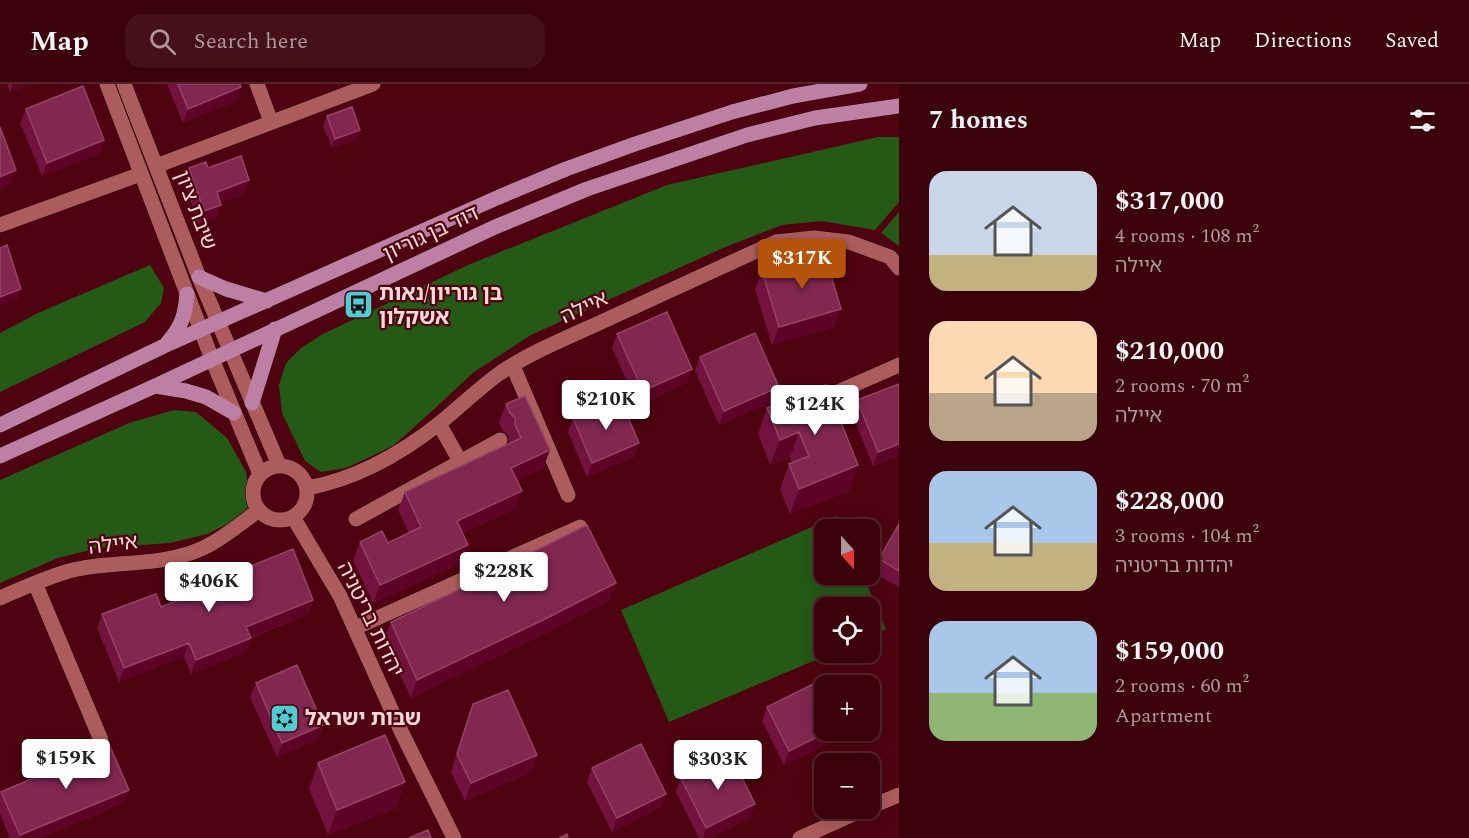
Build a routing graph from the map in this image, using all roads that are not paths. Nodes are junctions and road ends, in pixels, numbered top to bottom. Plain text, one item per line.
1 (107, 84) edge
2 (124, 84) edge
3 (257, 84) edge
4 (373, 84) edge
5 (849, 84) edge
6 (860, 84) edge
7 (793, 96) junction
8 (899, 106) edge
9 (853, 112) junction
10 (899, 113) edge
11 (271, 122) junction
12 (156, 166) junction
13 (141, 174) junction
14 (0, 225) edge
15 (899, 267) edge
16 (199, 277) junction
17 (187, 294) junction
18 (267, 300) junction
19 (218, 322) junction
20 (275, 329) junction
21 (201, 330) junction
22 (164, 346) junction
23 (230, 351) junction
24 (212, 359) junction
25 (899, 365) edge
26 (513, 366) junction
27 (155, 386) junction
28 (826, 397) edge
29 (252, 403) junction
30 (234, 412) junction
31 (439, 424) junction
32 (0, 425) edge
33 (500, 440) dead end
34 (0, 456) edge
35 (460, 461) junction
36 (279, 465) junction
37 (261, 474) junction
38 (307, 488) junction
39 (568, 495) dead end
40 (259, 510) junction
41 (293, 517) junction
42 (356, 519) dead end
43 (579, 527) edge
44 (35, 583) junction
45 (0, 598) edge
46 (354, 628) junction
47 (101, 740) dead end
48 (899, 795) edge
49 (880, 803) edge
50 (844, 819) edge
51 (454, 838) edge
52 (800, 838) edge

1 - 13 street, שיבת ציון
2 - 12 street, שיבת ציון
3 - 11 street
4 - 11 street
5 - 7 main road
6 - 7 main road, דוד בן גוריון
7 - 18 main road, דוד בן גוריון
8 - 9 main road, דוד בן גוריון
9 - 10 main road
9 - 20 main road, דוד בן גוריון
11 - 12 street
12 - 16 street, שיבת ציון
13 - 14 street
13 - 17 street, שיבת ציון
15 - 26 street, איילה
16 - 18 main road
16 - 19 street, שיבת ציון
17 - 21 street, שיבת ציון
17 - 22 main road
18 - 19 main road, דוד בן גוריון
19 - 21 main road, דוד בן גוריון
19 - 23 street, שיבת ציון
20 - 23 main road, דוד בן גוריון
20 - 29 main road
21 - 22 main road, דוד בן גוריון
21 - 24 street
22 - 32 main road, דוד בן גוריון
23 - 24 main road, דוד בן גוריון
23 - 29 street
24 - 27 main road, דוד בן גוריון
24 - 30 street
25 - 28 street
26 - 31 street, איילה
26 - 39 street
27 - 30 main road
27 - 34 main road, דוד בן גוריון
29 - 36 street
30 - 37 street
31 - 35 street
31 - 38 street, איילה
33 - 35 street
35 - 42 street
36 - 37 street
36 - 38 street
37 - 40 street
38 - 41 street
40 - 41 street
40 - 44 street, איילה
41 - 46 street, יהדות בריטניה
43 - 46 street
44 - 45 street, איילה
44 - 47 street
46 - 51 street, יהדות בריטניה
48 - 49 street
50 - 52 street

